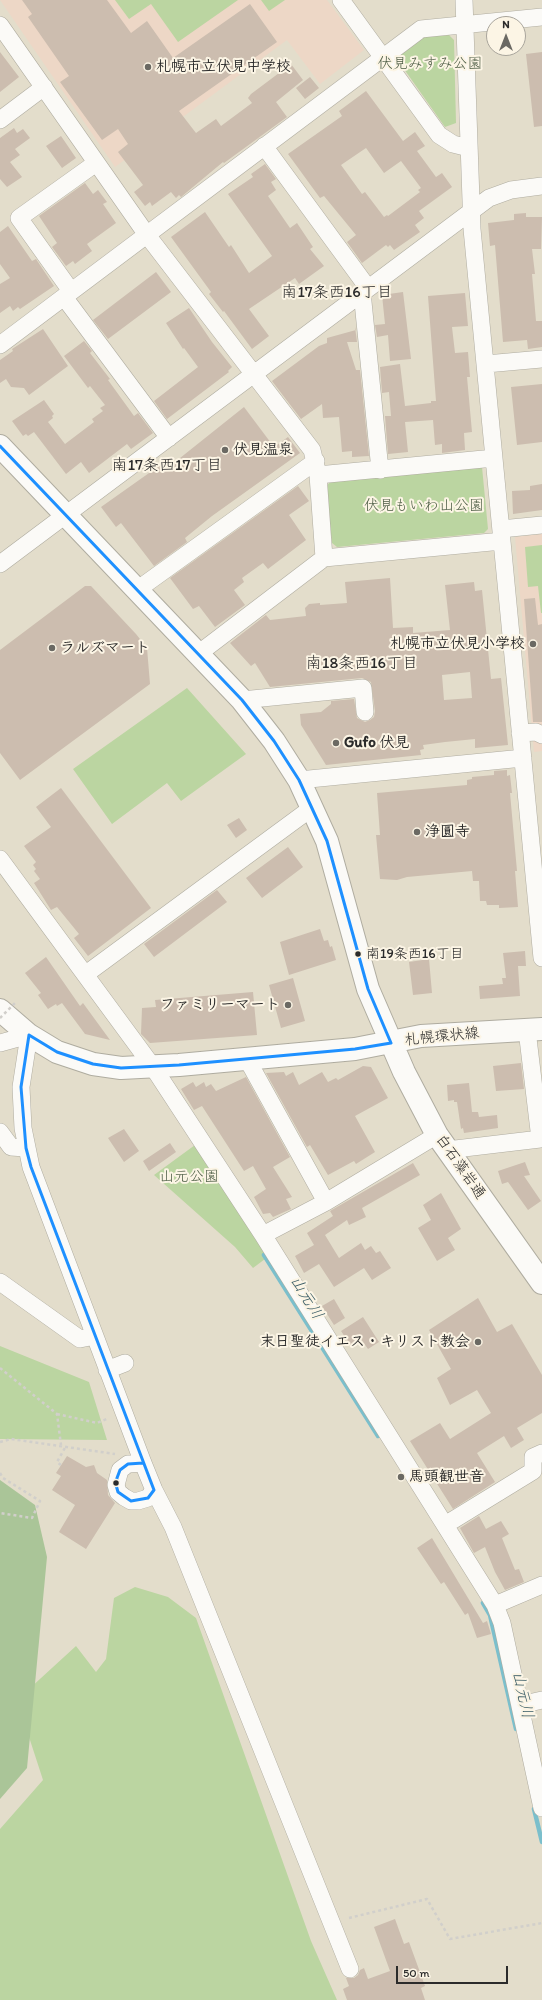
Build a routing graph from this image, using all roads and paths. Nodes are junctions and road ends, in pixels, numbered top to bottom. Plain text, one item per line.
1 (341, 0) edge
2 (464, 0) edge
3 (542, 17) edge
4 (466, 24) junction
5 (0, 25) edge
6 (383, 58) junction
7 (44, 87) junction
8 (0, 120) edge
9 (264, 146) junction
10 (469, 148) junction
11 (96, 163) junction
12 (542, 186) edge
13 (471, 212) junction
14 (147, 234) junction
15 (365, 290) junction
16 (68, 294) junction
17 (0, 345) edge
18 (542, 359) edge
19 (486, 364) junction
20 (255, 374) junction
21 (169, 438) junction
22 (0, 446) edge
23 (494, 458) junction
24 (317, 468) junction
25 (380, 470) junction
26 (66, 515) junction
27 (542, 525) edge
28 (502, 535) junction
29 (324, 558) junction
30 (0, 564) edge
31 (138, 590) junction
32 (198, 654) junction
33 (242, 700) junction
34 (365, 712) dead end
35 (520, 733) junction
36 (542, 735) edge
37 (523, 758) junction
38 (299, 780) junction
39 (313, 807) junction
40 (0, 859) edge
41 (538, 868) edge
42 (541, 937) edge
43 (542, 958) edge
44 (86, 974) junction
45 (8, 1006) edge
46 (0, 1018) edge
47 (535, 1029) edge
48 (29, 1035) junction
49 (391, 1043) junction
50 (0, 1044) edge
51 (247, 1059) junction
52 (153, 1067) junction
53 (0, 1132) edge
54 (442, 1142) junction
55 (26, 1148) junction
56 (326, 1202) junction
57 (263, 1235) junction
58 (0, 1282) edge
59 (542, 1282) edge
60 (95, 1336) junction
61 (125, 1363) dead end
62 (1, 1369) edge
63 (107, 1370) junction
64 (0, 1374) edge
65 (58, 1414) junction
66 (112, 1416) dead end
67 (1, 1441) edge
68 (61, 1445) junction
69 (66, 1446) junction
70 (542, 1453) edge
71 (120, 1454) dead end
72 (143, 1463) junction
73 (62, 1465) dead end
74 (0, 1472) edge
75 (154, 1490) junction
76 (0, 1512) edge
77 (445, 1525) junction
78 (542, 1585) edge
79 (495, 1605) junction
80 (542, 1700) edge
81 (520, 1705) junction
82 (542, 1808) edge
83 (349, 1918) dead end
84 (542, 1923) edge
85 (350, 1969) dead end

1 - 6 street
2 - 4 street
3 - 4 street
4 - 6 street
4 - 10 street
5 - 7 street
6 - 9 street
6 - 10 street
7 - 8 street
7 - 11 street
9 - 14 street
9 - 15 street
10 - 13 street
11 - 14 street
11 - 16 street
12 - 13 street
13 - 15 street
13 - 19 street
14 - 16 street
14 - 20 street
15 - 20 street
15 - 25 street
16 - 17 street
16 - 21 street
18 - 19 street
19 - 23 street
20 - 21 street
20 - 24 street
21 - 26 street
22 - 26 main road, 白石藻岩通
23 - 25 street
23 - 28 street
24 - 25 street
24 - 29 street
24 - 31 street
26 - 30 street
26 - 31 main road, 白石藻岩通
27 - 28 street
28 - 29 street
28 - 35 street
29 - 32 street
31 - 32 main road, 白石藻岩通
32 - 33 main road, 白石藻岩通
33 - 34 street
33 - 38 main road, 白石藻岩通
35 - 36 street
35 - 37 street
37 - 38 street
37 - 41 street
38 - 39 main road, 白石藻岩通
39 - 44 street
39 - 49 main road, 白石藻岩通
40 - 44 street
41 - 42 street
42 - 43 street
44 - 52 street
45 - 46 path, bridge
45 - 48 main road, 札幌環状線
47 - 49 main road, 札幌環状線
47 - 54 street
48 - 50 street
48 - 52 main road, 札幌環状線
48 - 55 street
49 - 51 main road, 札幌環状線
49 - 54 main road, 白石藻岩通
51 - 52 main road, 札幌環状線
51 - 56 street
52 - 57 street
53 - 55 street
54 - 56 street
54 - 59 main road, 白石藻岩通
55 - 60 street
56 - 57 street
57 - 77 street
58 - 60 street
60 - 63 street
61 - 63 street
62 - 64 path
62 - 65 path
63 - 72 street
65 - 66 path
65 - 68 path
67 - 68 path
68 - 69 path
69 - 71 path
69 - 73 path
70 - 77 street
72 - 75 street
72 - 75 street
74 - 76 path
75 - 85 street
77 - 79 street
78 - 79 street
79 - 81 street
80 - 81 street
81 - 82 street
83 - 84 path

